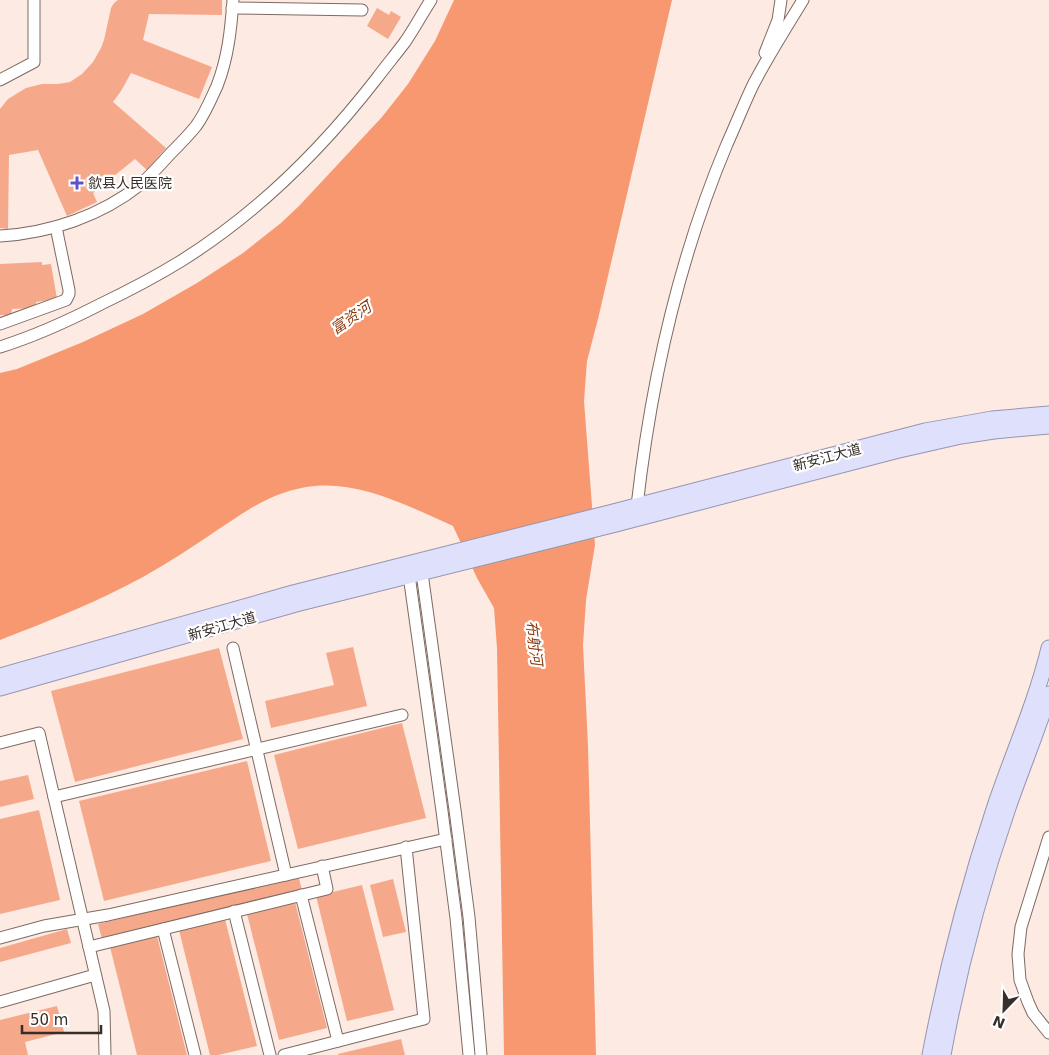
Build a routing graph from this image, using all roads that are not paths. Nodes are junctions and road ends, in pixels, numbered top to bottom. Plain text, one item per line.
1 (34, 0) edge
2 (431, 0) edge
3 (780, 0) edge
4 (803, 0) edge
5 (232, 4) edge
6 (362, 10) dead end
7 (0, 80) edge
8 (753, 85) junction
9 (56, 227) junction
10 (0, 236) edge
11 (0, 324) edge
12 (0, 347) edge
13 (1049, 414) edge
14 (1049, 426) edge
15 (636, 506) junction
16 (610, 519) junction
17 (415, 569) junction
18 (233, 648) dead end
19 (1049, 648) edge
20 (0, 676) edge
21 (0, 688) edge
22 (1049, 694) edge
23 (402, 715) dead end
24 (0, 742) edge
25 (257, 749) junction
26 (54, 798) junction
27 (1049, 837) edge
28 (446, 838) junction
29 (406, 847) junction
30 (322, 866) junction
31 (286, 875) junction
32 (301, 895) junction
33 (234, 912) junction
34 (83, 919) junction
35 (163, 929) junction
36 (0, 938) edge
37 (89, 947) junction
38 (95, 975) junction
39 (0, 1002) edge
40 (1049, 1033) edge
41 (338, 1041) junction
42 (105, 1055) edge
43 (195, 1055) edge
44 (270, 1055) edge
45 (284, 1055) edge
46 (469, 1055) edge
47 (481, 1055) edge
48 (930, 1055) edge
49 (943, 1055) edge

1 - 7 street
2 - 12 street
3 - 8 street
4 - 8 street
5 - 6 street
5 - 9 street
8 - 15 street
9 - 10 street
9 - 11 street
13 - 15 main road, 新安江大道
14 - 16 main road, 新安江大道
15 - 16 main road, 新安江大道
16 - 17 main road, 新安江大道
17 - 20 main road, 新安江大道
17 - 21 main road, 新安江大道
17 - 28 street
17 - 47 street
18 - 25 street
19 - 48 main road
22 - 49 main road
23 - 25 street
24 - 26 street
25 - 26 street
25 - 31 street
26 - 34 street
27 - 40 street
28 - 29 street
28 - 46 street
29 - 30 street
29 - 41 street
30 - 31 street
30 - 32 street
31 - 34 street
32 - 33 street
32 - 41 street
33 - 35 street
33 - 44 street
34 - 36 street
34 - 37 street
35 - 37 street
35 - 43 street
37 - 38 street
38 - 39 street
38 - 42 street
41 - 45 street

